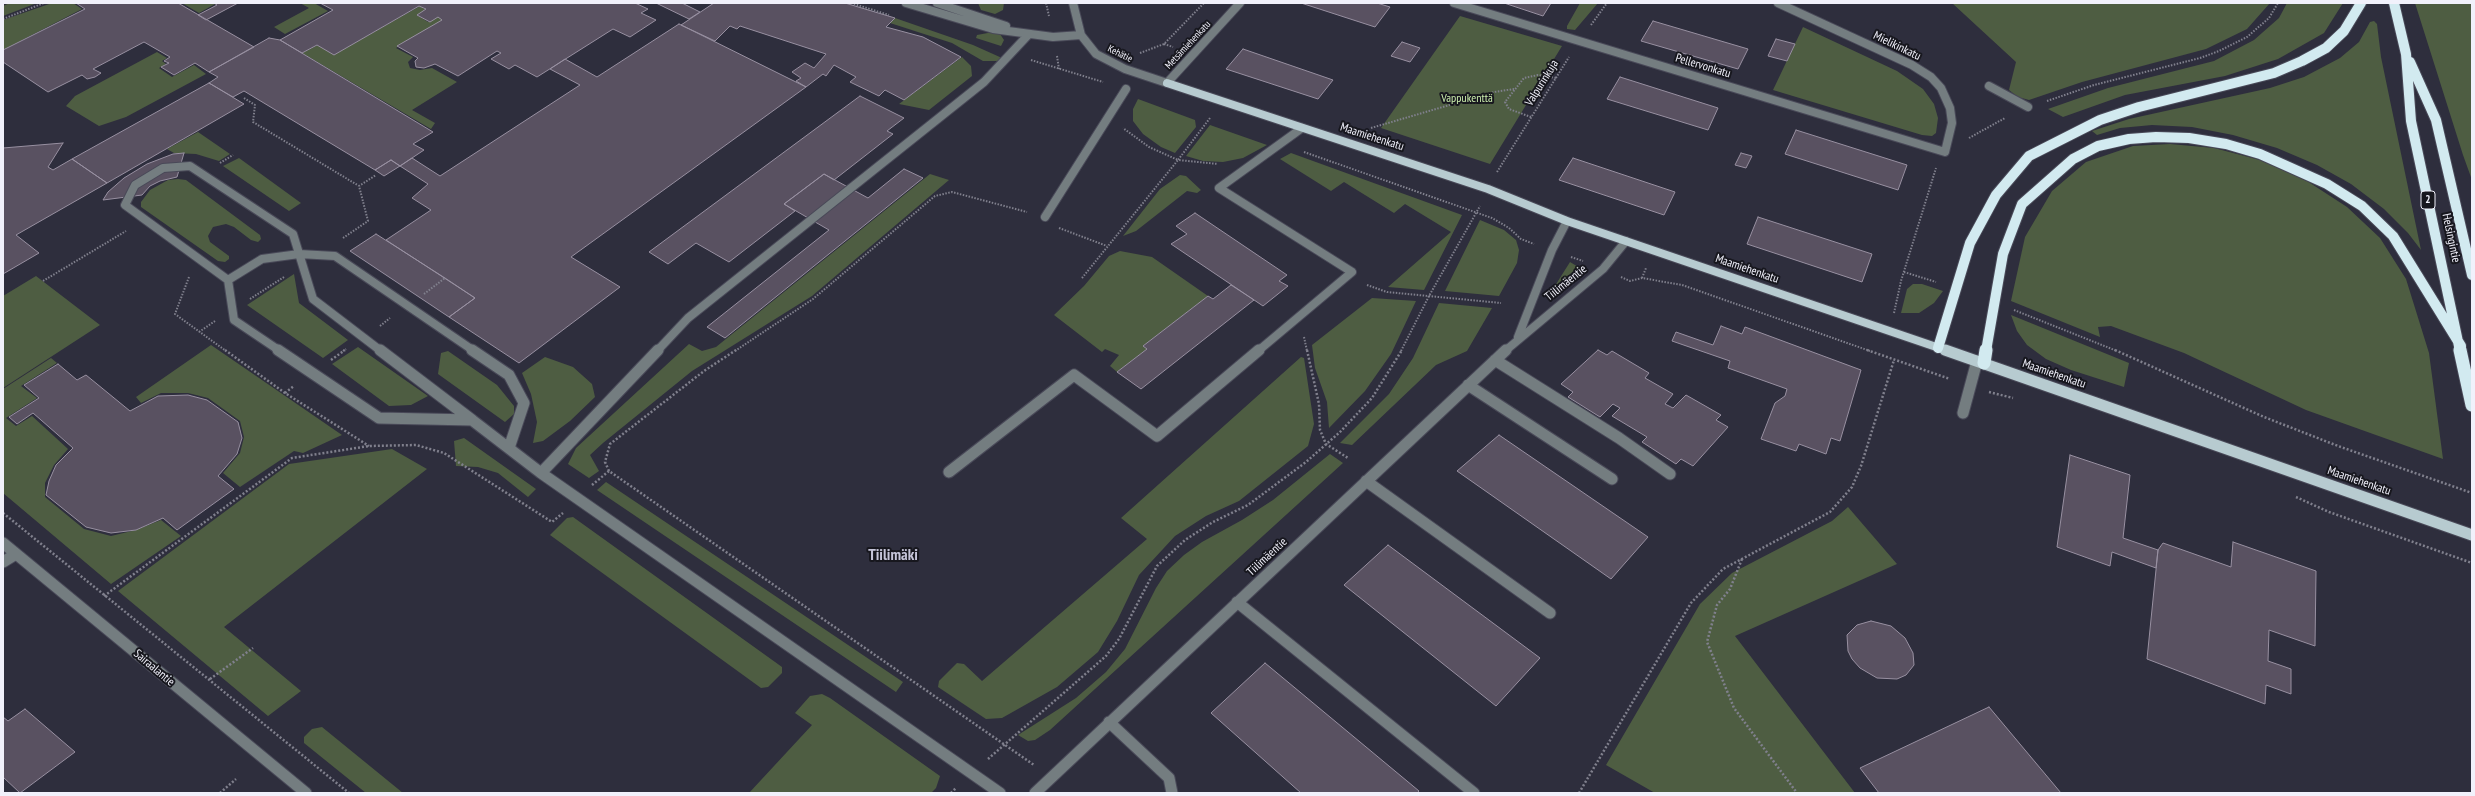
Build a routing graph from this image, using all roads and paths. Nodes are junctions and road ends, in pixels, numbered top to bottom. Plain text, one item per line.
1 (44, 3) edge
2 (906, 3) edge
3 (937, 3) edge
4 (1073, 3) edge
5 (1204, 3) edge
6 (1240, 3) edge
7 (1454, 3) edge
8 (1607, 3) edge
9 (1778, 3) edge
10 (2361, 3) edge
11 (2394, 3) edge
12 (3, 18) edge
13 (1029, 34) junction
14 (1082, 36) junction
15 (1580, 40) junction
16 (2406, 54) junction
17 (1125, 69) junction
18 (1556, 78) junction
19 (1167, 83) junction
20 (1989, 86) dead end
21 (1126, 89) dead end
22 (1514, 89) junction
23 (244, 98) dead end
24 (2028, 107) dead end
25 (1204, 116) dead end
26 (1531, 117) junction
27 (1109, 118) junction
28 (1210, 118) junction
29 (1217, 121) dead end
30 (1302, 128) junction
31 (1371, 128) dead end
32 (1280, 143) junction
33 (1945, 152) joint
34 (233, 155) dead end
35 (1178, 160) junction
36 (218, 164) dead end
37 (1246, 167) junction
38 (1495, 175) dead end
39 (359, 186) dead end
40 (1477, 212) junction
41 (1045, 217) junction
42 (1567, 221) junction
43 (127, 230) dead end
44 (1626, 241) junction
45 (1107, 246) junction
46 (1552, 250) junction
47 (299, 254) junction
48 (1603, 269) junction
49 (1904, 272) dead end
50 (2472, 275) edge
51 (189, 278) dead end
52 (1082, 278) dead end
53 (1345, 278) junction
54 (228, 280) junction
55 (43, 281) dead end
56 (1956, 288) junction
57 (1430, 296) junction
58 (1501, 303) dead end
59 (1995, 303) junction
60 (1298, 317) junction
61 (1518, 339) junction
62 (2461, 346) junction
63 (1938, 348) junction
64 (1495, 360) junction
65 (1894, 360) junction
66 (1981, 362) junction
67 (1468, 385) junction
68 (1970, 386) junction
69 (2015, 398) dead end
70 (2472, 405) edge
71 (1963, 413) dead end
72 (472, 420) junction
73 (1326, 444) junction
74 (369, 446) junction
75 (509, 448) junction
76 (1348, 458) dead end
77 (609, 471) junction
78 (949, 472) dead end
79 (541, 473) junction
80 (1670, 474) dead end
81 (1612, 479) dead end
82 (1366, 481) junction
83 (2472, 493) edge
84 (2289, 494) dead end
85 (578, 499) junction
86 (3, 513) edge
87 (2472, 534) edge
88 (3, 543) edge
89 (16, 554) junction
90 (1742, 559) junction
91 (3, 562) edge
92 (2472, 563) edge
93 (104, 596) junction
94 (1237, 602) junction
95 (1550, 613) dead end
96 (253, 648) dead end
97 (210, 679) junction
98 (1109, 722) junction
99 (1004, 743) junction
100 (971, 774) junction
101 (236, 779) dead end
102 (220, 793) edge
103 (306, 793) edge
104 (349, 793) edge
105 (951, 793) edge
106 (1000, 793) edge
107 (1035, 793) edge
108 (1172, 793) edge
109 (1474, 793) edge
110 (1579, 793) edge
111 (1797, 793) edge

1 - 12 path
2 - 13 street
3 - 13 street
4 - 14 street, Kehätie
5 - 17 path
6 - 19 street, Metsämiehenkatu
7 - 15 street, Pellervonkatu
8 - 15 path, Valpurinkuja
9 - 33 street, Mielikinkatu
10 - 56 highway
11 - 16 highway, Helsingintie / 2
13 - 14 street
13 - 79 street
14 - 17 street, Kehätie
15 - 18 path, Valpurinkuja
15 - 33 street, Pellervonkatu
16 - 50 highway, Helsingintie / 2
16 - 62 highway, Helsingintie / 2
17 - 19 street, Kehätie
18 - 22 path
18 - 26 path, Valpurinkuja
19 - 30 main road, Maamiehenkatu
20 - 24 street
21 - 27 street
22 - 26 path
22 - 31 path
23 - 39 path
25 - 28 path
26 - 38 path, Valpurinkuja
27 - 35 path
27 - 41 street
28 - 29 path
28 - 35 path
30 - 32 street
30 - 42 main road, Maamiehenkatu
32 - 37 street
32 - 40 path
34 - 36 path
35 - 37 path
35 - 45 path
37 - 53 street
40 - 46 path
40 - 57 path
41 - 45 path
41 - 77 path
42 - 44 main road, Maamiehenkatu
42 - 46 street, Tiilimäentie
43 - 55 path
44 - 48 street, Tiilimäentie
44 - 63 main road, Maamiehenkatu
45 - 52 path
46 - 48 path
46 - 61 street, Tiilimäentie
47 - 54 street
47 - 54 street
47 - 72 street
47 - 75 street
48 - 61 street, Tiilimäentie
48 - 65 path
49 - 56 path
51 - 74 path
53 - 57 path
53 - 60 street
54 - 72 street
56 - 63 highway
57 - 58 path
57 - 73 path
59 - 62 highway
59 - 66 highway
59 - 83 path
60 - 73 path
60 - 78 street
61 - 64 street, Tiilimäentie
62 - 70 highway, Helsingintie / 2
63 - 66 main road, Maamiehenkatu
64 - 67 street, Tiilimäentie
64 - 80 street
65 - 68 path
65 - 90 path
66 - 68 street
66 - 87 main road, Maamiehenkatu
67 - 81 street
67 - 82 street, Tiilimäentie
68 - 69 path
68 - 71 street
72 - 75 street
73 - 76 path
73 - 99 path
74 - 85 path
74 - 93 path
75 - 79 street
77 - 85 path
77 - 99 path
79 - 85 street
82 - 94 street, Tiilimäentie
82 - 95 street
84 - 92 path
85 - 100 street
86 - 93 path
88 - 89 street, Sairaalantie
89 - 91 street
89 - 103 street, Sairaalantie
90 - 110 path
90 - 111 path
93 - 97 path
94 - 98 street, Tiilimäentie
94 - 109 street
96 - 97 path
97 - 104 path
98 - 107 street, Tiilimäentie
98 - 108 street
99 - 100 path
100 - 105 path
100 - 106 street
101 - 102 path

